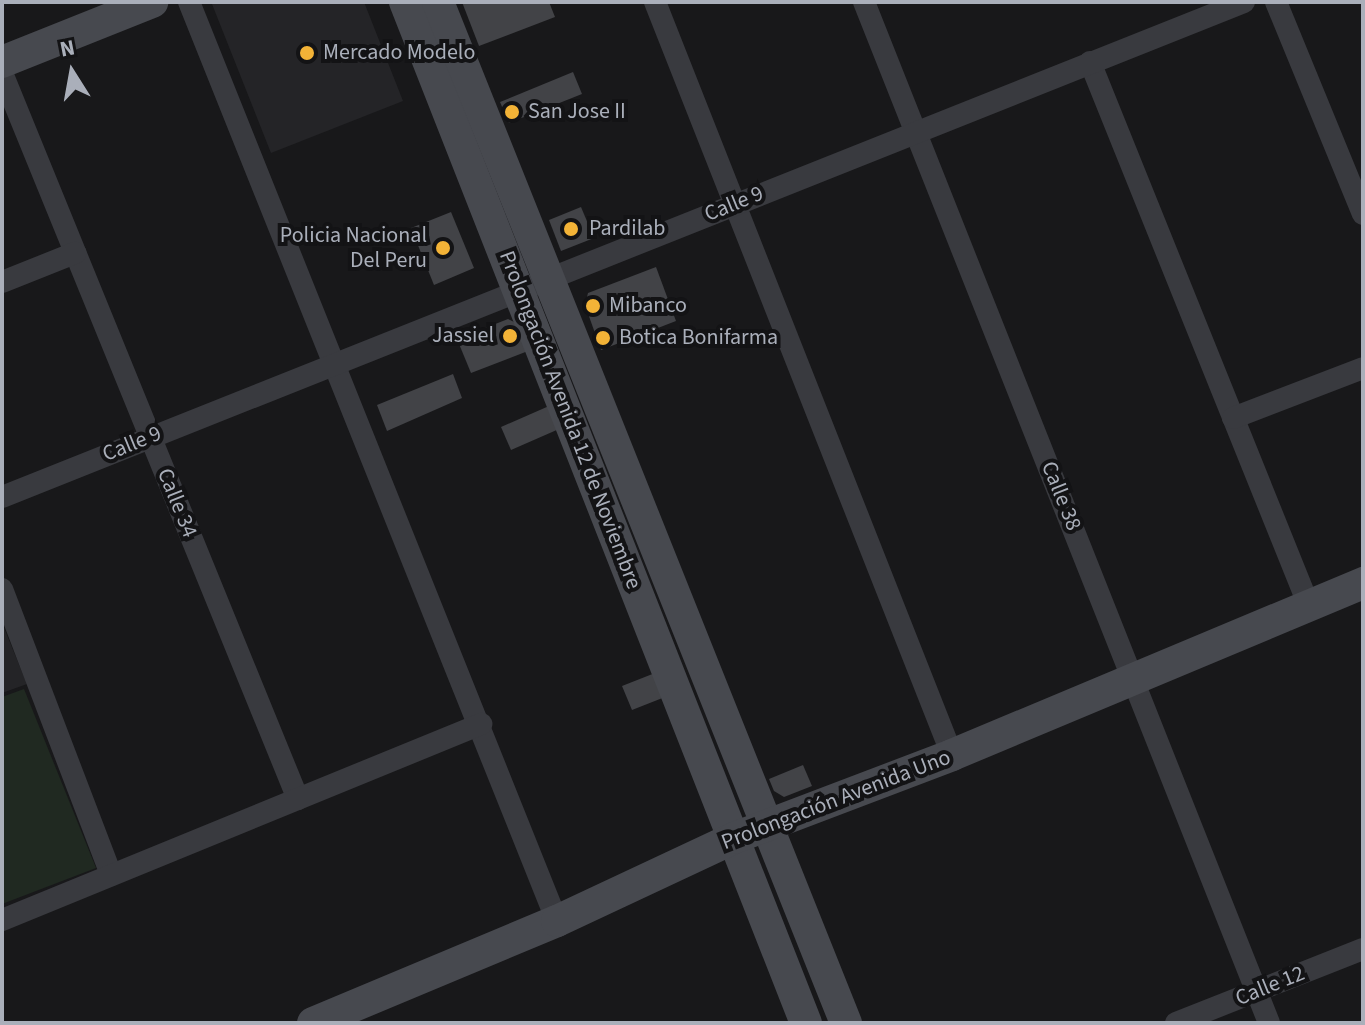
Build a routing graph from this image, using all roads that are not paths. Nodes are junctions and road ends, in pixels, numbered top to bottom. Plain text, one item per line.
1 (152, 2) edge
2 (189, 2) edge
3 (405, 2) edge
4 (438, 2) edge
5 (655, 2) edge
6 (864, 2) edge
7 (1244, 2) edge
8 (1276, 2) edge
9 (2, 62) edge
10 (1090, 62) junction
11 (2, 73) edge
12 (916, 132) junction
13 (735, 204) junction
14 (1363, 214) edge
15 (75, 253) junction
16 (548, 278) junction
17 (2, 282) edge
18 (519, 290) junction
19 (337, 362) junction
20 (1363, 368) edge
21 (1233, 418) junction
22 (149, 436) junction
23 (2, 497) edge
24 (1363, 583) edge
25 (2, 589) edge
26 (1309, 606) junction
27 (1134, 680) junction
28 (481, 724) junction
29 (952, 755) junction
30 (298, 799) junction
31 (767, 826) junction
32 (734, 838) junction
33 (111, 875) junction
34 (2, 920) edge
35 (557, 921) junction
36 (1363, 949) edge
37 (1258, 991) junction
38 (313, 1023) edge
39 (806, 1023) edge
40 (846, 1023) edge
41 (1176, 1023) edge
42 (1269, 1023) edge

1 - 9 main road
2 - 19 street
3 - 18 main road, Prolongación Avenida 12 de Noviembre
4 - 16 main road, Prolongación Avenida 12 de Noviembre
5 - 13 street
6 - 12 street, Calle 38
7 - 10 street, Calle 9
8 - 14 street
10 - 12 street, Calle 9
10 - 21 street
11 - 15 street, Calle 34
12 - 13 street, Calle 9
12 - 27 street, Calle 38
13 - 16 street, Calle 9
13 - 29 street
15 - 17 street
15 - 22 street, Calle 34
16 - 18 street, Calle 9
16 - 31 main road, Prolongación Avenida 12 de Noviembre
18 - 19 street, Calle 9
18 - 32 main road, Prolongación Avenida 12 de Noviembre
19 - 22 street, Calle 9
19 - 28 street
20 - 21 street
21 - 26 street
22 - 23 street, Calle 9
22 - 30 street, Calle 34
24 - 26 main road, Prolongación Avenida Uno
25 - 33 street
26 - 27 main road, Prolongación Avenida Uno
27 - 29 main road, Prolongación Avenida Uno
27 - 37 street, Calle 38
28 - 30 street
28 - 35 street
29 - 31 main road, Prolongación Avenida Uno
30 - 33 street
31 - 32 main road, Prolongación Avenida Uno
31 - 40 main road, Prolongación Avenida 12 de Noviembre
32 - 35 main road, Prolongación Avenida Uno
32 - 39 main road, Prolongación Avenida 12 de Noviembre
33 - 34 street
35 - 38 main road, Prolongación Avenida Uno
36 - 37 street, Calle 12
37 - 41 street, Calle 12
37 - 42 street, Calle 38

